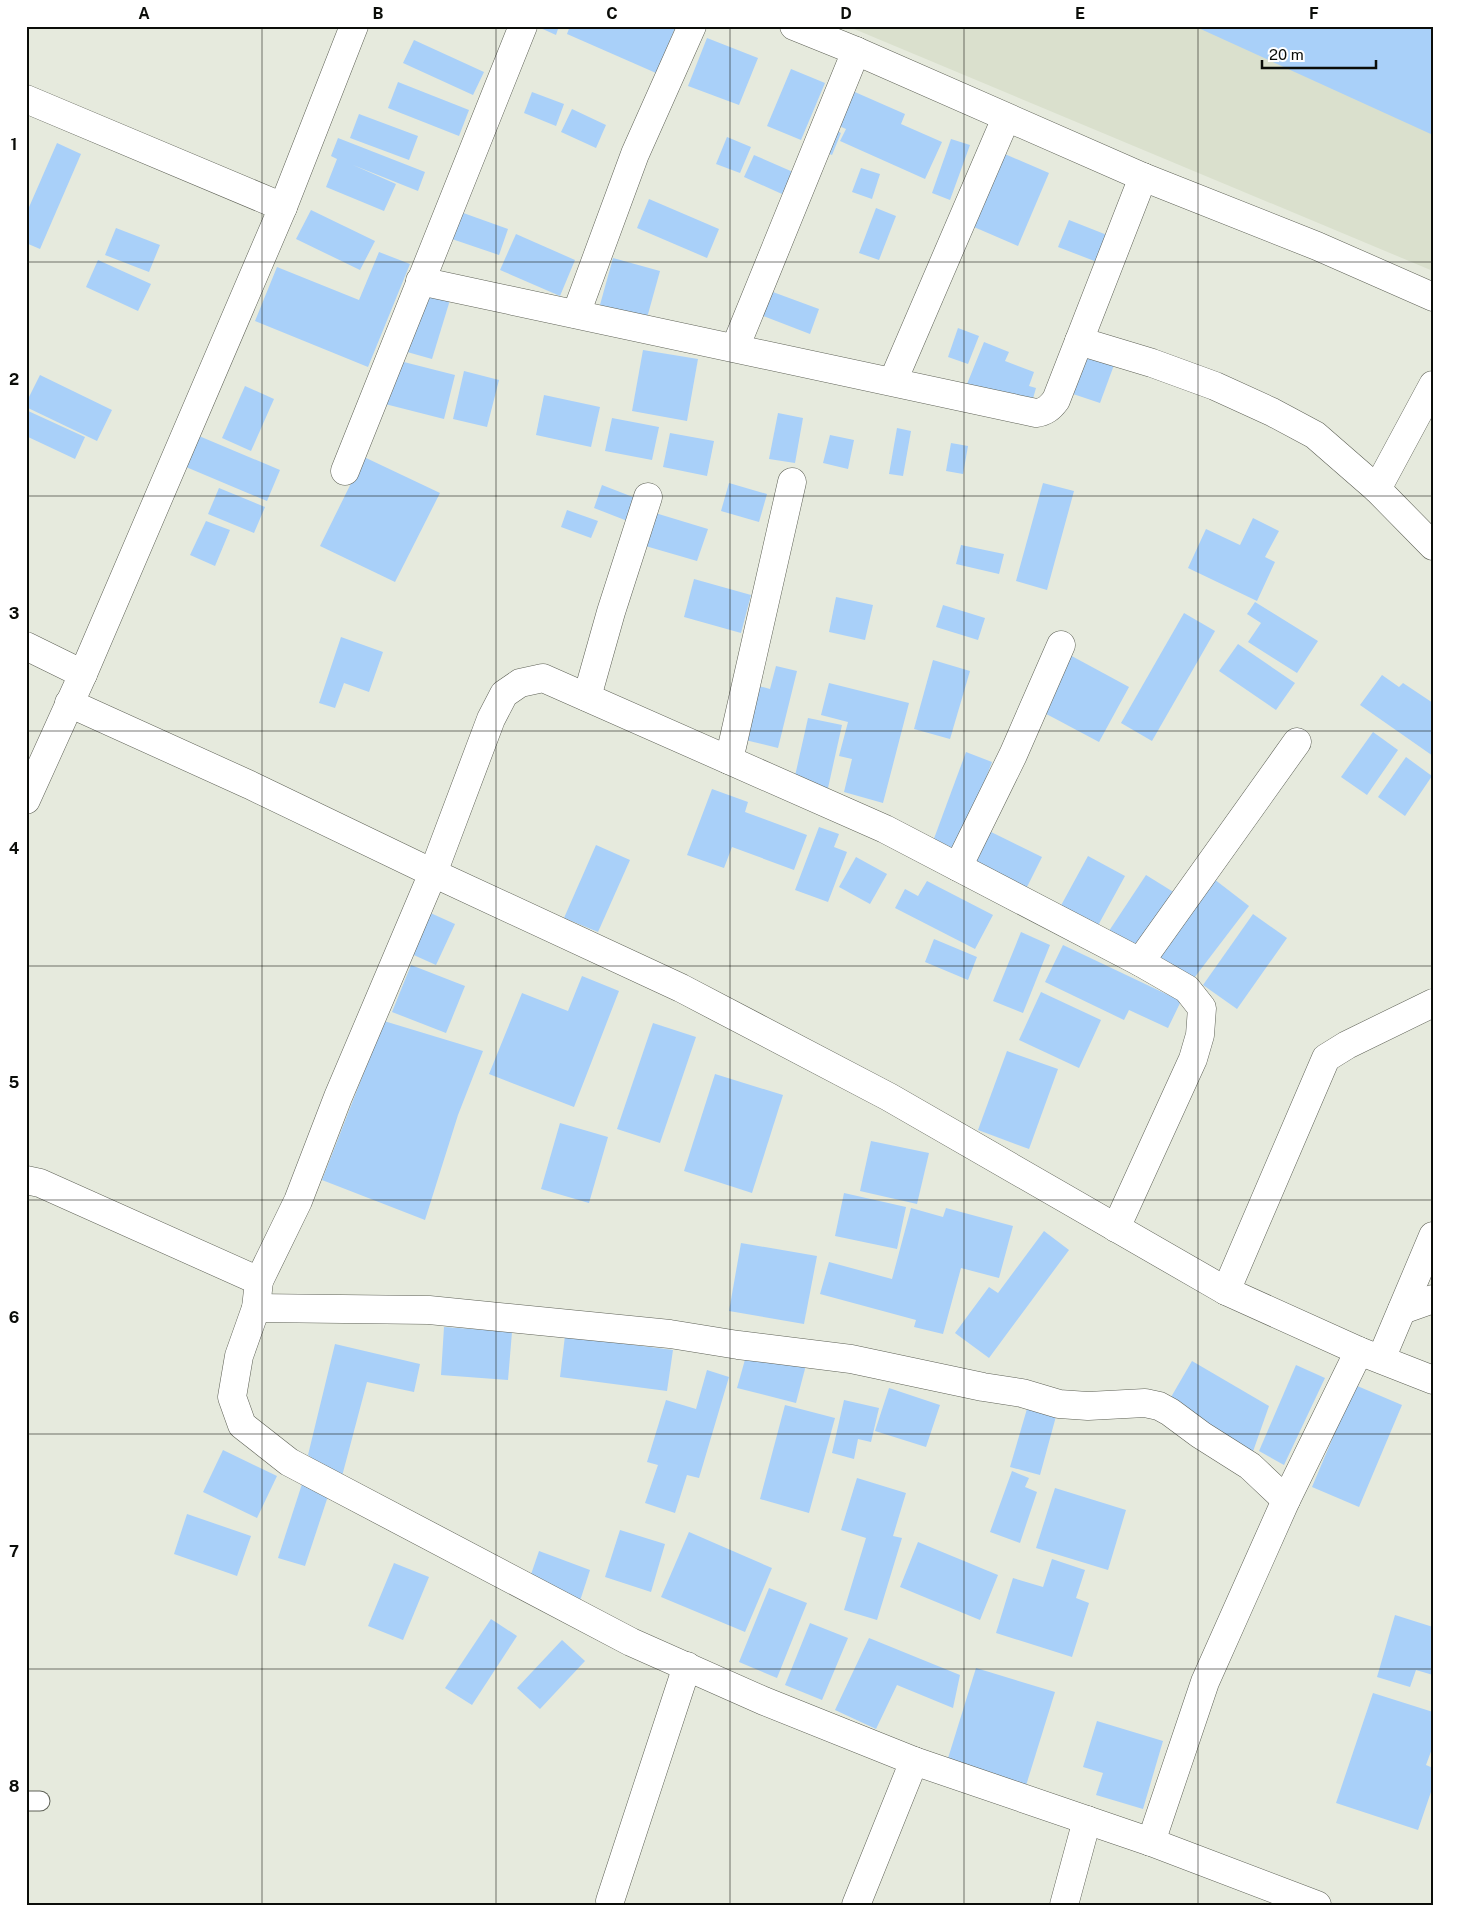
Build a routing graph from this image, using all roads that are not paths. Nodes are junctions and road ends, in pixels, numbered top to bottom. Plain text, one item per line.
1 (354, 26) edge
2 (523, 26) edge
3 (692, 26) edge
4 (794, 26) edge
5 (856, 51) junction
6 (26, 99) edge
7 (1006, 118) junction
8 (1143, 177) junction
9 (283, 207) junction
10 (420, 281) junction
11 (1433, 297) edge
12 (576, 314) junction
13 (1079, 341) junction
14 (735, 348) junction
15 (893, 381) junction
16 (1433, 385) edge
17 (345, 471) dead end
18 (792, 482) dead end
19 (1377, 489) junction
20 (648, 498) dead end
21 (1433, 546) edge
22 (1061, 645) dead end
23 (26, 646) edge
24 (83, 674) junction
25 (587, 697) junction
26 (69, 703) junction
27 (1297, 742) dead end
28 (729, 760) junction
29 (26, 800) edge
30 (958, 867) junction
31 (433, 873) junction
32 (1140, 962) junction
33 (1433, 1003) edge
34 (26, 1180) edge
35 (1116, 1228) junction
36 (1433, 1236) edge
37 (1226, 1291) junction
38 (258, 1294) junction
39 (1433, 1299) edge
40 (1402, 1310) junction
41 (1370, 1355) junction
42 (1433, 1380) edge
43 (1286, 1500) junction
44 (687, 1666) junction
45 (914, 1761) junction
46 (1087, 1820) junction
47 (1151, 1842) junction
48 (610, 1901) dead end
49 (856, 1905) edge
50 (1064, 1905) edge
51 (1317, 1905) edge

1 - 9 street
2 - 10 street
3 - 12 street
4 - 5 street
5 - 7 street
5 - 14 street
6 - 9 street
7 - 8 street
7 - 15 street
8 - 11 street
8 - 13 street
9 - 24 street
10 - 12 street
10 - 17 street
12 - 14 street
13 - 15 street
13 - 19 street
14 - 15 street
16 - 19 street
18 - 28 street
19 - 21 street
20 - 25 street
22 - 30 street
23 - 24 street
24 - 26 street
25 - 28 street
25 - 31 street
26 - 29 street
26 - 31 street
27 - 32 street
28 - 30 street
30 - 32 street
31 - 35 street
31 - 38 street
32 - 35 street
33 - 37 street
34 - 38 street
35 - 37 street
36 - 40 street
37 - 41 street
38 - 43 street
38 - 44 street
39 - 40 street
40 - 41 street
41 - 42 street
41 - 43 street
43 - 47 street
44 - 45 street
44 - 48 street
45 - 46 street
45 - 49 street
46 - 47 street
46 - 50 street
47 - 51 street

